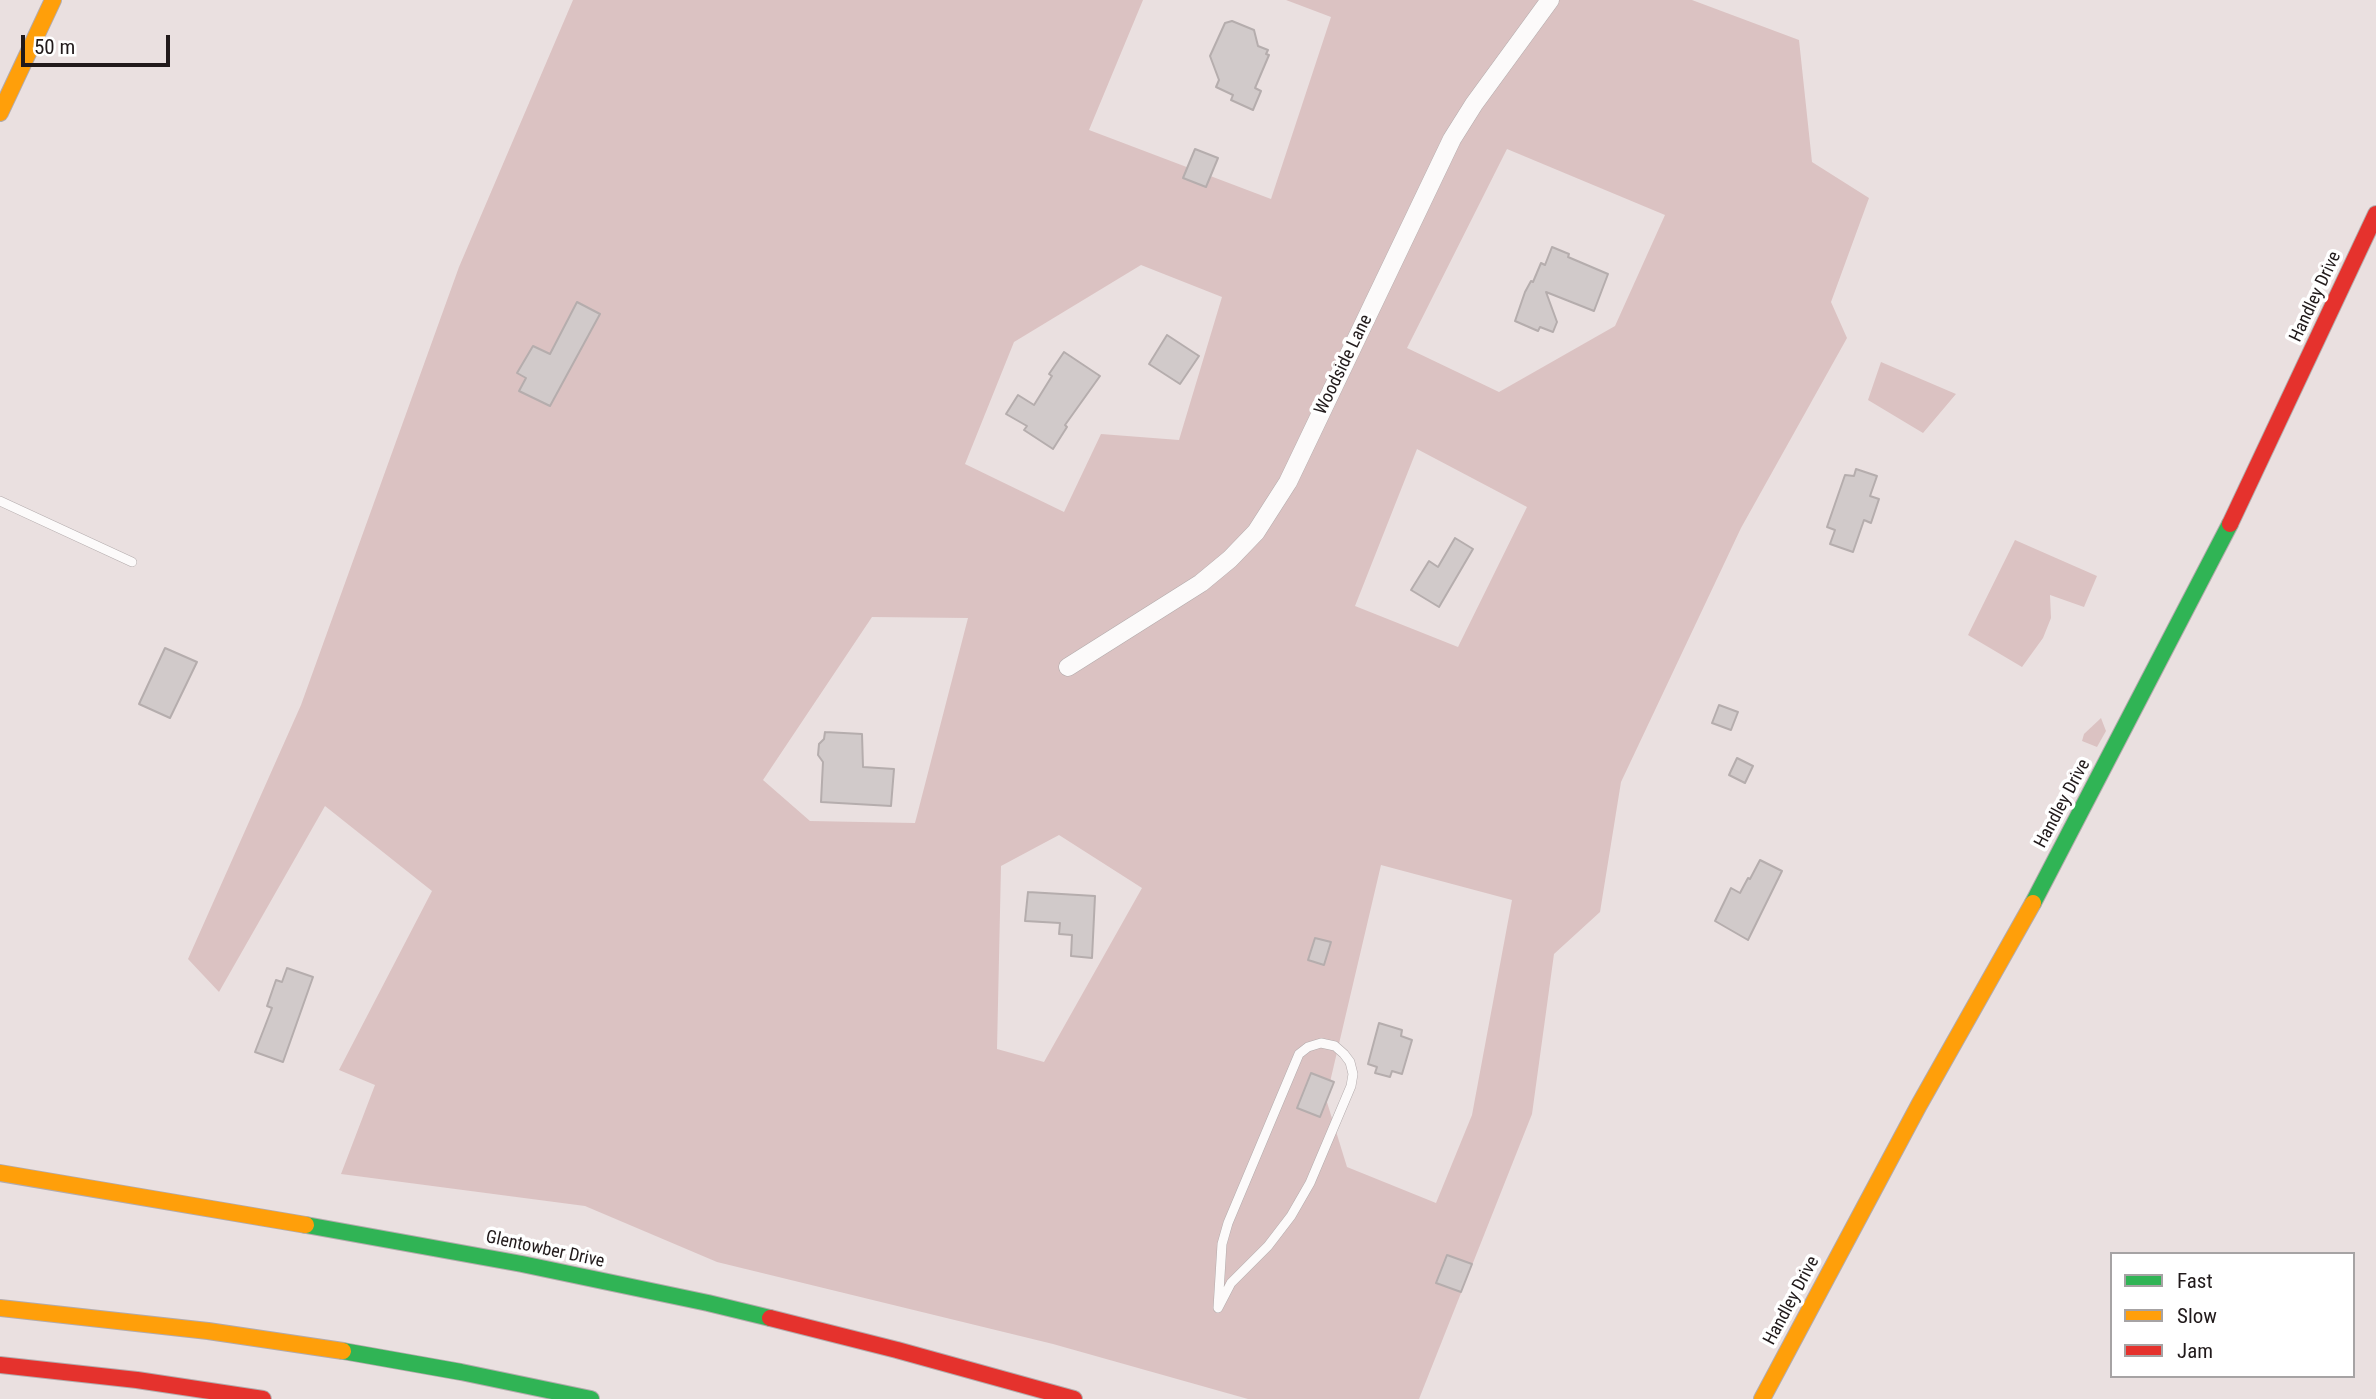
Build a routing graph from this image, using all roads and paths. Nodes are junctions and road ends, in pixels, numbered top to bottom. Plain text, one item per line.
1 (52, 0) edge
2 (1550, 0) edge
3 (0, 113) edge
4 (2376, 214) edge
5 (0, 501) edge
6 (132, 562) dead end
7 (1068, 667) dead end
8 (0, 1172) edge
9 (1221, 1298) joint
10 (0, 1308) edge
11 (0, 1365) edge
12 (0, 1378) edge
13 (233, 1399) edge
14 (264, 1399) edge
15 (591, 1399) edge
16 (1074, 1399) edge
17 (1762, 1399) edge

1 - 3 main road
2 - 7 street, Woodside Lane
4 - 17 main road, Handley Drive
5 - 6 lane
8 - 16 main road, Glentowber Drive
9 - 9 lane
10 - 15 main road
11 - 14 main road
12 - 13 main road

